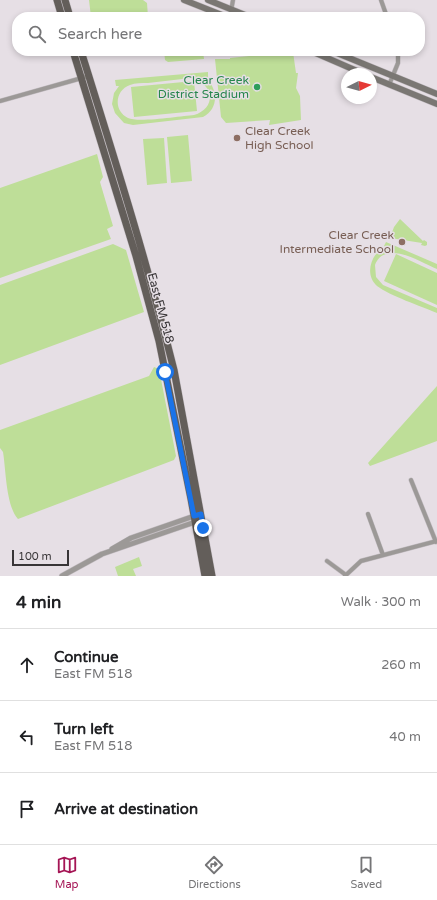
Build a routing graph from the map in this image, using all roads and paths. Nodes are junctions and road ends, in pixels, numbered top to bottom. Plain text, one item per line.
1 (57, 0) edge
2 (65, 0) edge
3 (184, 0) edge
4 (208, 0) edge
5 (234, 0) edge
6 (381, 0) edge
7 (232, 10) junction
8 (61, 12) edge
9 (69, 12) edge
10 (215, 12) edge
11 (237, 12) edge
12 (385, 12) edge
13 (74, 56) edge
14 (83, 56) edge
15 (323, 56) edge
16 (343, 56) edge
17 (398, 56) edge
18 (352, 60) junction
19 (349, 67) joint
20 (89, 76) junction
21 (393, 76) junction
22 (81, 78) junction
23 (377, 80) edge
24 (389, 86) junction
25 (434, 93) edge
26 (427, 100) junction
27 (0, 102) edge
28 (437, 104) edge
29 (101, 115) junction
30 (92, 118) junction
31 (126, 197) junction
32 (118, 201) junction
33 (139, 256) junction
34 (151, 299) junction
35 (174, 370) junction
36 (165, 372) junction
37 (187, 441) junction
38 (179, 442) junction
39 (411, 480) dead end
40 (368, 514) dead end
41 (198, 518) junction
42 (436, 542) edge
43 (383, 554) junction
44 (327, 561) dead end
45 (62, 576) edge
46 (205, 576) edge
47 (212, 576) edge
48 (346, 576) edge

1 - 8 main road
2 - 9 main road
3 - 10 main road
4 - 7 main road
5 - 7 street
6 - 12 street
7 - 11 main road
13 - 22 main road, East FM 518
14 - 20 main road, East FM 518
15 - 19 main road
16 - 18 main road
17 - 21 street
18 - 19 main road
18 - 21 main road
20 - 22 street
20 - 29 main road, East FM 518
21 - 24 street
21 - 25 main road
22 - 27 street
22 - 30 main road, East FM 518
23 - 24 main road
24 - 26 main road
25 - 26 main road
26 - 28 main road
29 - 30 main road
29 - 31 main road, East FM 518
30 - 32 main road, East FM 518
31 - 32 main road
31 - 33 main road, East FM 518
32 - 33 main road, East FM 518
33 - 34 main road, East FM 518
34 - 35 main road, East FM 518
34 - 36 main road, East FM 518
35 - 36 main road
35 - 37 main road, East FM 518
36 - 38 main road, East FM 518
37 - 38 main road
37 - 41 main road, East FM 518
38 - 41 main road, East FM 518
39 - 42 street
40 - 43 street
41 - 45 street
41 - 46 main road, East FM 518
41 - 47 main road, East FM 518
42 - 43 street
43 - 48 street
44 - 48 street

